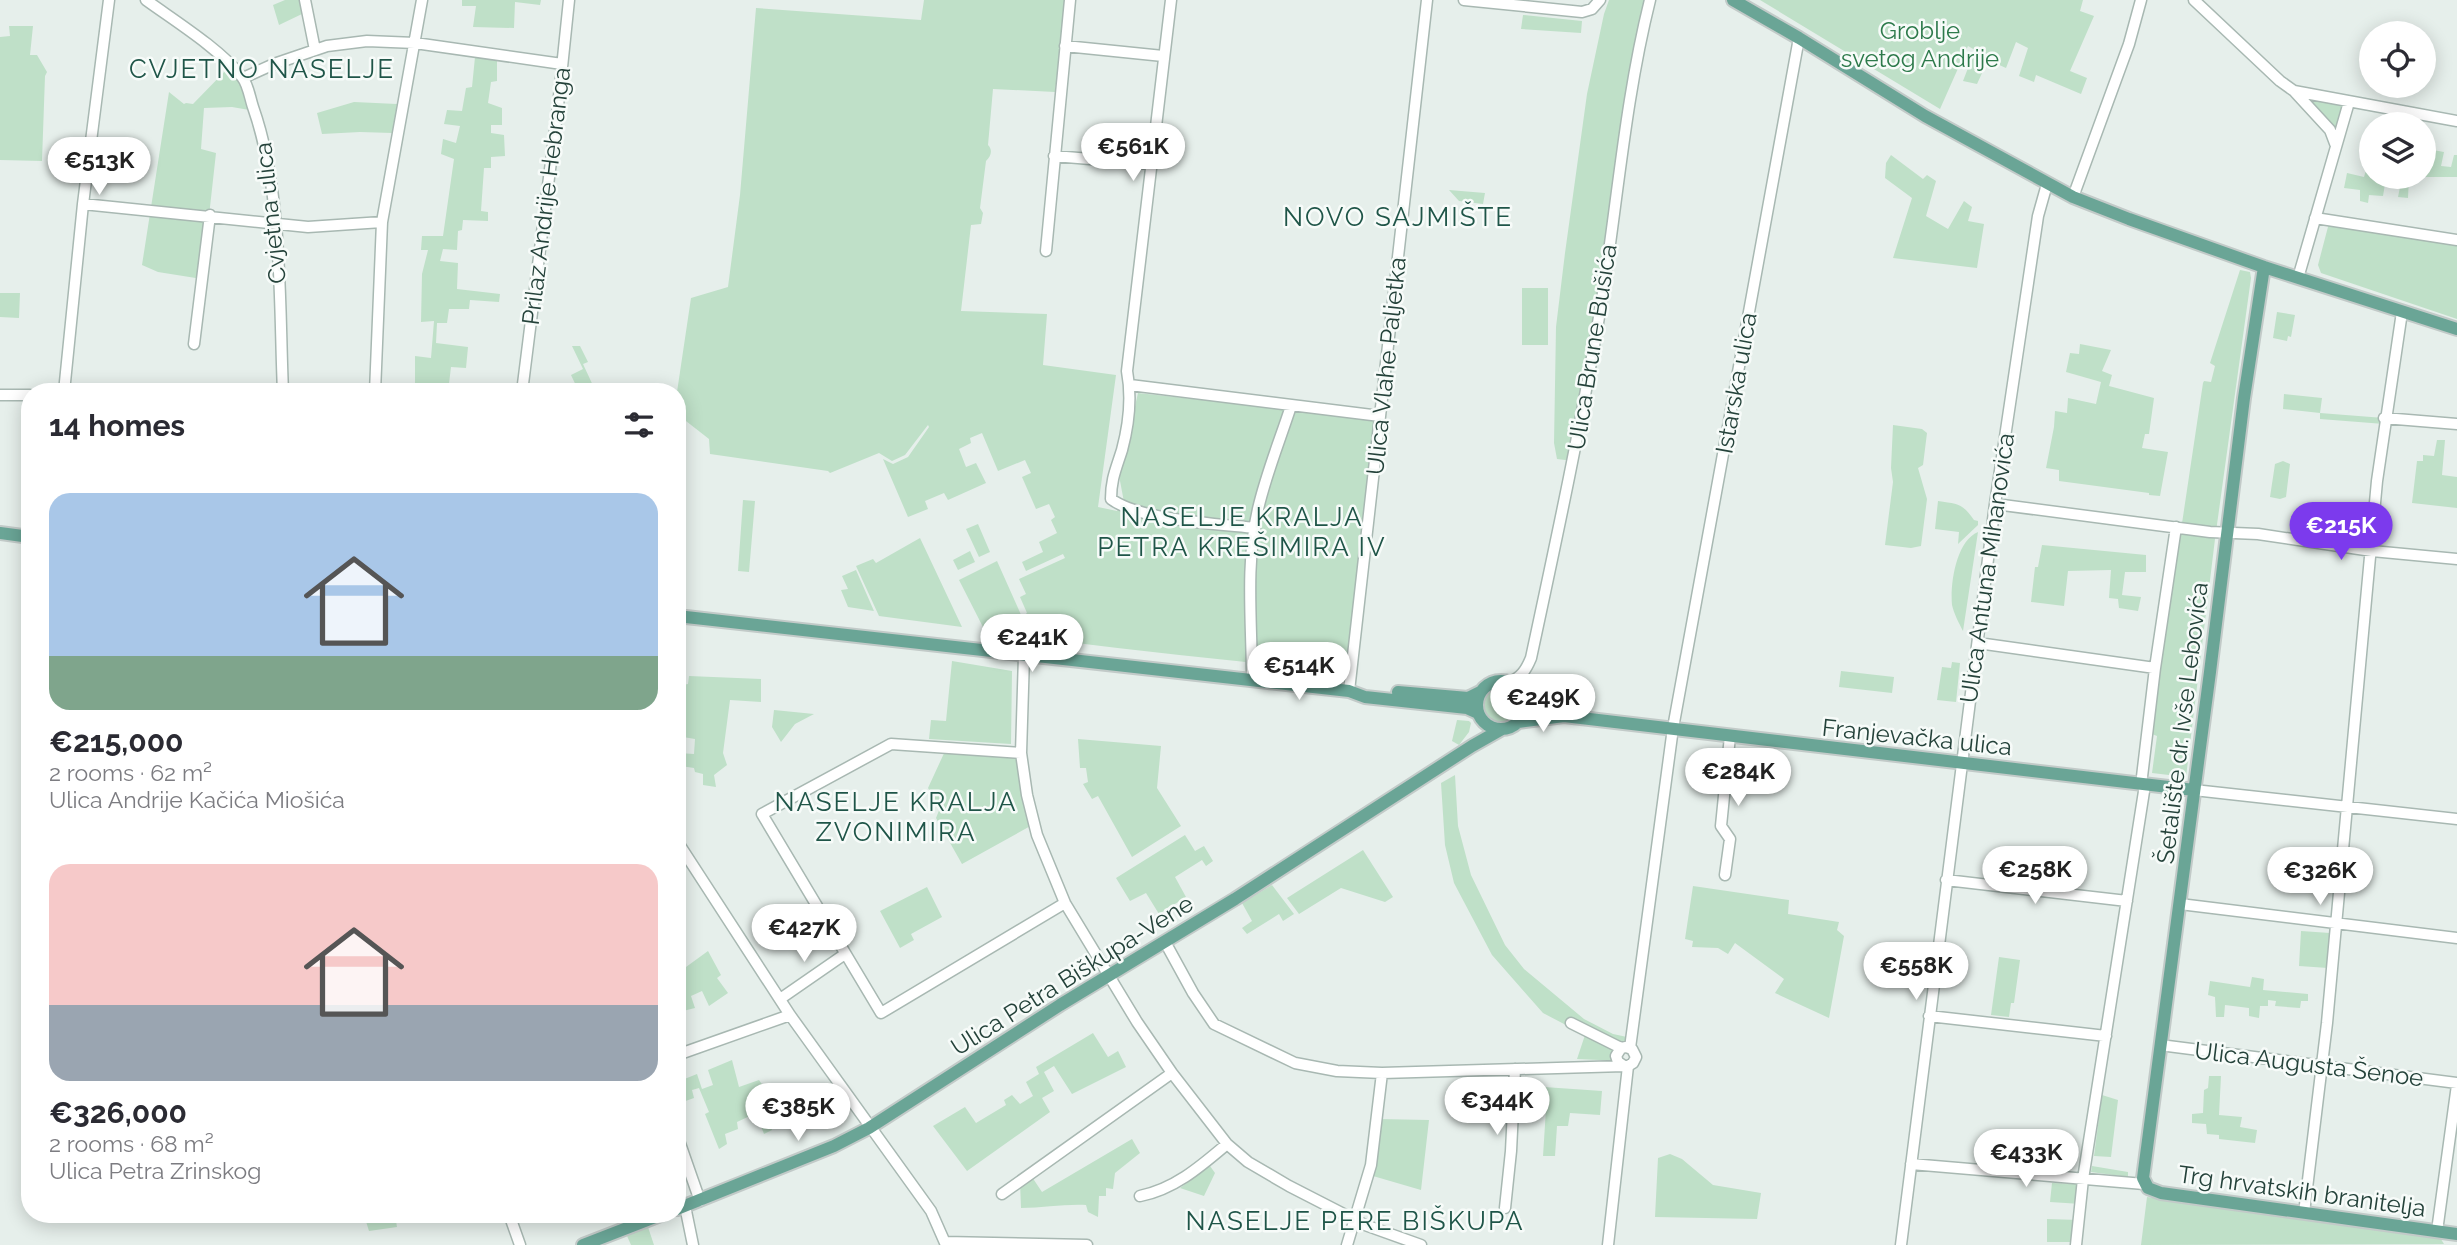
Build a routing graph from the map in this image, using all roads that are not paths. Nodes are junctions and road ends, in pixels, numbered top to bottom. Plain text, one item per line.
1 (109, 0) edge
2 (146, 0) edge
3 (305, 0) edge
4 (422, 0) edge
5 (569, 0) edge
6 (1070, 0) edge
7 (1171, 0) edge
8 (1427, 0) edge
9 (1464, 0) edge
10 (1600, 0) edge
11 (1650, 0) edge
12 (1733, 0) edge
13 (2141, 0) edge
14 (2194, 0) edge
15 (1799, 38) junction
16 (415, 43) junction
17 (1065, 46) junction
18 (315, 50) junction
19 (1163, 56) junction
20 (562, 64) junction
21 (243, 78) junction
22 (2294, 92) junction
23 (2349, 102) junction
24 (2457, 121) edge
25 (2336, 146) junction
26 (1054, 156) junction
27 (1150, 164) junction
28 (2048, 184) junction
29 (2073, 197) junction
30 (83, 204) junction
31 (210, 215) junction
32 (2315, 218) junction
33 (382, 222) junction
34 (275, 224) junction
35 (2457, 240) edge
36 (1046, 251) dead end
37 (2264, 267) junction
38 (2298, 278) junction
39 (2402, 312) junction
40 (2457, 329) edge
41 (194, 344) dead end
42 (65, 383) edge
43 (283, 383) edge
44 (375, 383) edge
45 (523, 383) edge
46 (1130, 385) junction
47 (0, 395) edge
48 (21, 395) edge
49 (1291, 406) junction
50 (2385, 413) junction
51 (1380, 416) junction
52 (2457, 424) edge
53 (1994, 504) junction
54 (2176, 527) junction
55 (1255, 528) junction
56 (0, 533) edge
57 (2227, 533) junction
58 (21, 536) edge
59 (2371, 551) junction
60 (2457, 559) edge
61 (686, 617) edge
62 (1978, 643) junction
63 (1024, 656) junction
64 (2155, 668) junction
65 (1252, 681) junction
66 (1508, 682) junction
67 (1349, 691) junction
68 (1480, 692) junction
69 (1524, 699) junction
70 (1479, 716) junction
71 (1564, 716) junction
72 (1518, 722) junction
73 (1673, 728) junction
74 (1502, 729) junction
75 (1730, 736) junction
76 (1472, 746) junction
77 (1021, 753) junction
78 (1961, 763) junction
79 (2143, 785) junction
80 (2194, 790) junction
81 (2346, 807) junction
82 (2457, 819) edge
83 (686, 855) edge
84 (1725, 875) dead end
85 (1946, 880) junction
86 (2127, 901) junction
87 (1065, 903) junction
88 (2180, 904) junction
89 (2336, 924) junction
90 (2457, 938) edge
91 (1165, 942) junction
92 (845, 954) junction
93 (1110, 976) junction
94 (780, 999) junction
95 (790, 1015) junction
96 (1929, 1016) junction
97 (1571, 1023) dead end
98 (2106, 1036) junction
99 (2160, 1045) junction
100 (1626, 1048) junction
101 (686, 1052) edge
102 (2322, 1065) junction
103 (1626, 1066) junction
104 (1516, 1069) junction
105 (1172, 1073) junction
106 (1381, 1073) junction
107 (2457, 1084) edge
108 (869, 1128) junction
109 (1227, 1144) junction
110 (686, 1161) edge
111 (1911, 1164) junction
112 (2084, 1179) junction
113 (2144, 1184) junction
114 (1002, 1194) dead end
115 (1140, 1196) dead end
116 (700, 1201) junction
117 (686, 1206) edge
118 (1505, 1208) dead end
119 (2304, 1213) junction
120 (1355, 1221) junction
121 (512, 1223) edge
122 (640, 1223) edge
123 (686, 1223) edge
124 (2437, 1231) junction
125 (2457, 1234) edge
126 (946, 1244) edge
127 (520, 1245) edge
128 (583, 1245) edge
129 (693, 1245) edge
130 (1087, 1245) edge
131 (1347, 1245) edge
132 (1422, 1245) edge
133 (1608, 1245) edge
134 (1900, 1245) edge
135 (2076, 1245) edge

1 - 30 street
2 - 21 street, Cvjetna ulica
3 - 18 street
4 - 16 street
5 - 20 street, Prilaz Andrije Hebranga
6 - 17 street
7 - 19 street
8 - 51 street, Ulica Vlahe Paljetka
9 - 10 street
11 - 66 street, Ulica Brune Bušića
12 - 15 main road
13 - 29 street
14 - 22 street
15 - 28 main road
15 - 73 street, Istarska ulica
16 - 18 street
16 - 20 street
16 - 33 street
17 - 19 street
17 - 26 street
18 - 21 street
19 - 27 street
20 - 45 street, Prilaz Andrije Hebranga
21 - 34 street, Cvjetna ulica
22 - 23 street
22 - 25 street
23 - 24 street
23 - 25 street
25 - 32 street
26 - 27 street
26 - 36 street
27 - 46 street
28 - 29 main road
28 - 53 street, Ulica Antuna Mihanovića
29 - 37 main road
30 - 31 street
30 - 42 street
31 - 34 street
31 - 41 street
32 - 35 street
32 - 38 street
33 - 34 street
33 - 44 street
34 - 43 street, Cvjetna ulica
37 - 38 main road
37 - 57 main road, Šetalište dr. Ivše Lebovića
38 - 39 main road
39 - 40 main road
39 - 50 street
46 - 49 street
46 - 55 street
47 - 48 street
49 - 51 street
49 - 55 street
50 - 52 street
50 - 59 street
51 - 67 street, Ulica Vlahe Paljetka
53 - 54 street
53 - 62 street, Ulica Antuna Mihanovića
54 - 57 street
54 - 64 street, Šetalište dr. Ivše Lebovića
55 - 65 street
56 - 58 main road
57 - 59 street
57 - 80 main road, Šetalište dr. Ivše Lebovića
59 - 60 street
59 - 81 street
61 - 63 main road
62 - 64 street
62 - 78 street, Ulica Antuna Mihanovića
63 - 65 main road
63 - 77 street
64 - 79 street, Šetalište dr. Ivše Lebovića
65 - 67 main road
66 - 68 main road
66 - 69 main road
67 - 68 main road
67 - 70 main road
68 - 70 main road
69 - 71 main road, Franjevačka ulica
69 - 72 main road
70 - 74 main road
70 - 76 main road
71 - 72 main road, Franjevačka ulica
71 - 73 main road, Franjevačka ulica
72 - 74 main road
73 - 75 main road, Franjevačka ulica
73 - 100 street, Istarska ulica
74 - 76 main road, Ulica Petra Biškupa-Vene
75 - 78 main road, Franjevačka ulica
75 - 84 street
76 - 91 main road, Ulica Petra Biškupa-Vene
77 - 87 street
77 - 92 street
78 - 79 main road, Franjevačka ulica
78 - 85 street, Ulica Antuna Mihanovića
79 - 80 main road, Franjevačka ulica
79 - 86 street, Šetalište dr. Ivše Lebovića
80 - 81 street
80 - 88 main road, Šetalište dr. Ivše Lebovića
81 - 82 street
81 - 89 street
83 - 94 street
85 - 86 street
85 - 96 street, Ulica Antuna Mihanovića
86 - 98 street, Šetalište dr. Ivše Lebovića
87 - 92 street
87 - 93 street
88 - 89 street
88 - 99 main road, Šetalište dr. Ivše Lebovića
89 - 90 street
89 - 102 street
91 - 93 main road, Ulica Petra Biškupa-Vene
91 - 106 street
92 - 94 street
93 - 105 street
93 - 108 main road, Ulica Petra Biškupa-Vene
94 - 95 street
95 - 101 street
95 - 108 street
96 - 98 street
96 - 111 street, Ulica Antuna Mihanovića
97 - 100 street
98 - 112 street, Šetalište dr. Ivše Lebovića
99 - 102 street, Ulica Augusta Šenoe
99 - 113 main road, Šetalište dr. Ivše Lebovića
100 - 103 street
100 - 103 street
102 - 107 street, Ulica Augusta Šenoe
102 - 119 street
103 - 104 street
103 - 133 street
104 - 106 street
104 - 118 street
105 - 109 street
105 - 114 street
106 - 120 street
107 - 124 street
108 - 116 main road, Ulica Petra Biškupa-Vene
108 - 126 street
109 - 115 street
109 - 120 street
110 - 116 street
111 - 112 street
111 - 134 street, Ulica Antuna Mihanovića
112 - 113 street
112 - 135 street, Šetalište dr. Ivše Lebovića
113 - 119 main road, Trg hrvatskih branitelja
116 - 117 main road, Ulica Petra Biškupa-Vene
119 - 124 main road, Trg hrvatskih branitelja
120 - 131 street
120 - 132 street
121 - 127 street
122 - 128 main road
123 - 129 street
124 - 125 main road, Trg hrvatskih branitelja
126 - 130 street

